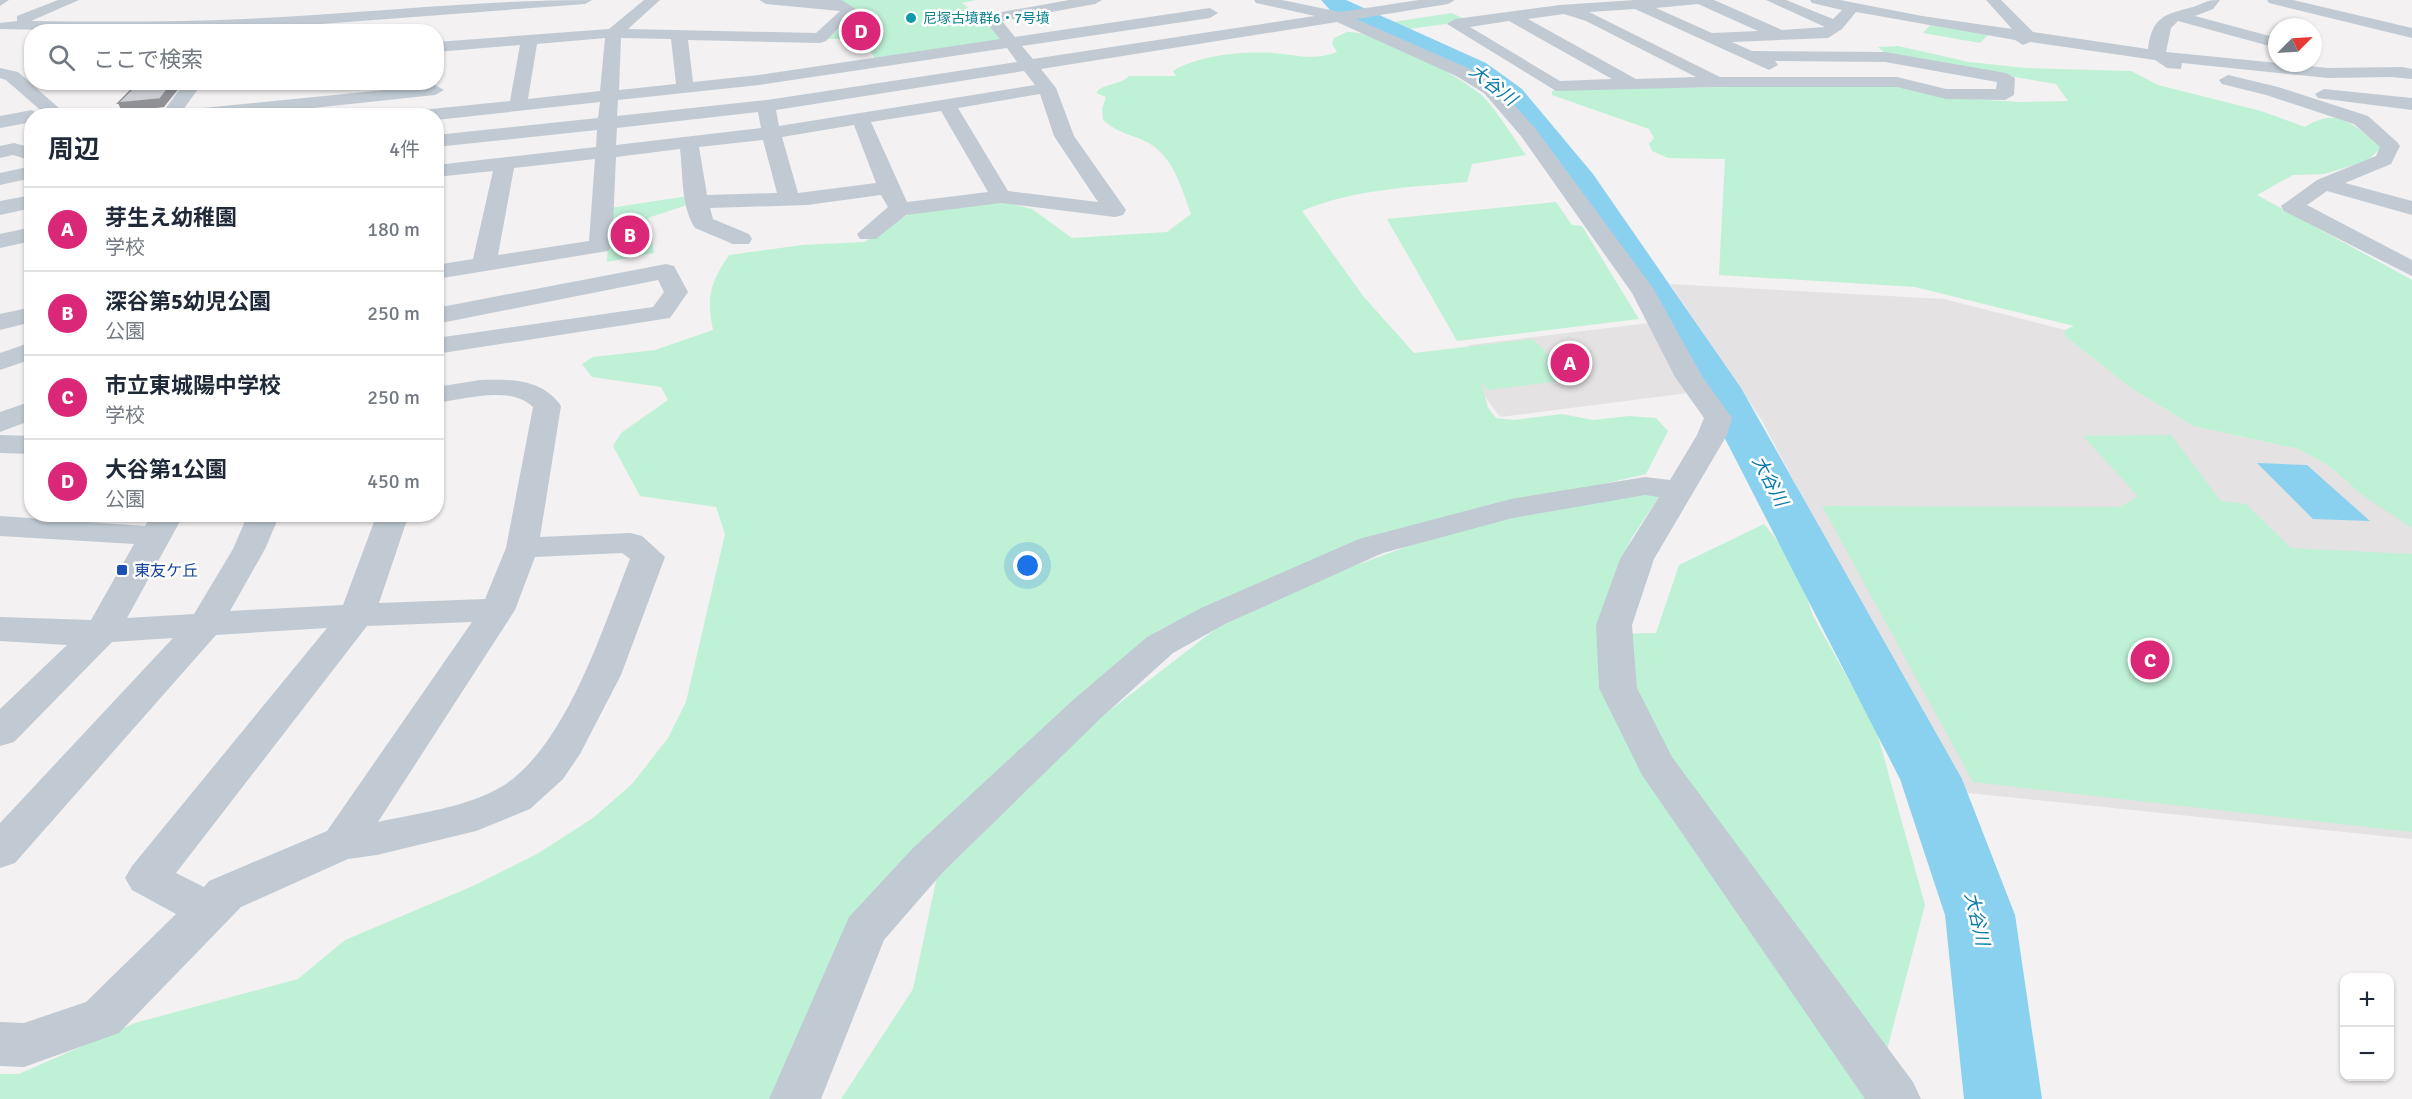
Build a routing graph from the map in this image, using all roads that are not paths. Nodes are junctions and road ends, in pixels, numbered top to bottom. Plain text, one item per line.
1 (72, 0) edge
2 (373, 0) edge
3 (585, 0) edge
4 (766, 0) edge
5 (787, 0) edge
6 (1095, 0) edge
7 (1192, 0) edge
8 (1261, 0) edge
9 (1448, 0) edge
10 (1528, 0) edge
11 (1699, 0) edge
12 (1773, 0) edge
13 (1817, 0) edge
14 (1993, 0) edge
15 (2274, 0) edge
16 (340, 2) dead end
17 (1633, 3) junction
18 (2215, 3) edge
19 (2362, 3) dead end
20 (307, 4) dead end
21 (1059, 6) junction
22 (54, 7) junction
23 (88, 7) dead end
24 (176, 8) dead end
25 (1131, 8) dead end
26 (1852, 8) junction
27 (600, 9) dead end
28 (644, 9) edge
29 (1560, 10) junction
30 (2315, 10) junction
31 (1246, 14) dead end
32 (1348, 14) junction
33 (2174, 15) junction
34 (1511, 16) junction
35 (816, 19) dead end
36 (840, 19) junction
37 (1147, 23) junction
38 (142, 24) edge
39 (279, 24) edge
40 (457, 26) edge
41 (1272, 26) junction
42 (1836, 26) junction
43 (3, 27) edge
44 (24, 27) edge
45 (1082, 32) junction
46 (613, 33) junction
47 (2412, 33) edge
48 (2160, 34) junction
49 (679, 35) junction
50 (1780, 35) junction
51 (2027, 36) junction
52 (750, 37) junction
53 (820, 38) junction
54 (1710, 38) junction
55 (528, 40) junction
56 (2268, 41) edge
57 (1012, 43) junction
58 (2010, 53) dead end
59 (1750, 56) junction
60 (2159, 56) junction
61 (2322, 56) edge
62 (444, 64) edge
63 (1031, 65) junction
64 (2268, 65) edge
65 (2268, 67) edge
66 (830, 70) junction
67 (2322, 71) edge
68 (2376, 71) junction
69 (0, 73) edge
70 (2356, 74) junction
71 (2412, 74) edge
72 (759, 80) junction
73 (1803, 81) junction
74 (1717, 82) junction
75 (24, 84) edge
76 (1634, 84) junction
77 (1047, 88) junction
78 (685, 89) junction
79 (2412, 89) edge
80 (31, 90) edge
81 (197, 90) edge
82 (393, 90) edge
83 (434, 90) edge
84 (2272, 91) junction
85 (607, 97) junction
86 (2412, 104) edge
87 (518, 105) junction
88 (947, 105) junction
89 (767, 106) junction
90 (51, 108) edge
91 (178, 108) edge
92 (318, 108) edge
93 (427, 108) edge
94 (444, 113) edge
95 (24, 118) edge
96 (861, 120) junction
97 (2361, 120) junction
98 (0, 122) edge
99 (607, 123) junction
100 (2391, 123) dead end
101 (771, 133) junction
102 (444, 140) edge
103 (689, 143) junction
104 (0, 152) edge
105 (24, 152) edge
106 (604, 152) junction
107 (505, 163) junction
108 (444, 170) edge
109 (24, 174) edge
110 (0, 179) edge
111 (2324, 184) junction
112 (888, 188) junction
113 (1001, 196) junction
114 (789, 199) junction
115 (697, 202) junction
116 (24, 203) edge
117 (0, 208) edge
118 (2412, 208) edge
119 (900, 209) junction
120 (868, 234) dead end
121 (24, 236) edge
122 (741, 239) dead end
123 (0, 241) edge
124 (600, 246) junction
125 (484, 264) junction
126 (2412, 269) edge
127 (444, 271) edge
128 (599, 285) junction
129 (444, 314) edge
130 (24, 316) edge
131 (0, 322) edge
132 (444, 345) edge
133 (24, 353) edge
134 (0, 362) edge
135 (444, 394) edge
136 (24, 413) edge
137 (0, 423) edge
138 (0, 444) edge
139 (24, 445) edge
140 (1678, 490) junction
141 (261, 522) edge
142 (390, 522) edge
143 (162, 525) edge
144 (0, 526) edge
145 (522, 548) junction
146 (498, 610) junction
147 (357, 615) junction
148 (205, 625) junction
149 (0, 629) edge
150 (102, 631) junction
151 (0, 732) edge
152 (342, 843) junction
153 (0, 851) edge
154 (207, 910) junction
155 (0, 1044) edge
156 (795, 1099) edge
157 (1895, 1099) edge

1 - 22 street
2 - 16 street
3 - 40 street
4 - 5 street
5 - 36 street
6 - 21 street
7 - 37 street
8 - 32 street
9 - 32 street
10 - 29 street
11 - 17 street
11 - 50 street
12 - 42 street
13 - 26 street
14 - 51 street
15 - 30 street
17 - 29 street
17 - 54 street
18 - 33 street
19 - 30 street
20 - 39 street
21 - 45 street
21 - 57 street
22 - 23 street
22 - 43 street
24 - 38 street
25 - 37 street
26 - 42 street
26 - 51 street
27 - 40 street
28 - 46 street
29 - 34 street
29 - 74 street
30 - 47 street
31 - 41 street
32 - 41 street
32 - 140 street
33 - 48 street
33 - 56 street
34 - 76 street
34 - 76 street
35 - 36 street
36 - 53 street
37 - 45 street
40 - 55 street
40 - 62 street
41 - 63 street
42 - 50 street
43 - 44 street
45 - 57 street
46 - 49 street
46 - 55 street
46 - 85 street
48 - 60 street
48 - 64 street
49 - 52 street
49 - 78 street
50 - 54 street
51 - 58 street
51 - 60 street
52 - 53 street
52 - 72 street
53 - 66 street
54 - 59 street
55 - 87 street
57 - 63 street
57 - 66 street
59 - 73 street
59 - 73 street
60 - 65 street
60 - 84 street
61 - 68 street
63 - 77 street
63 - 89 street
66 - 72 street
67 - 70 street
68 - 70 street
68 - 71 street
69 - 75 street
70 - 79 street
72 - 78 street
72 - 89 street
73 - 74 street
74 - 76 street
77 - 88 street
77 - 113 street
78 - 85 street
80 - 90 street
81 - 91 street
82 - 92 street
83 - 93 street
84 - 86 street
84 - 97 street
85 - 87 street
85 - 99 street
87 - 94 street
88 - 96 street
88 - 113 street
89 - 99 street
89 - 101 street
95 - 98 street
96 - 101 street
96 - 112 street
97 - 100 street
97 - 111 street
99 - 102 street
99 - 106 street
101 - 103 street
101 - 114 street
103 - 106 street
103 - 115 street
104 - 105 street
106 - 107 street
106 - 124 street
107 - 108 street
107 - 125 street
109 - 110 street
111 - 118 street
111 - 126 street
112 - 114 street
112 - 119 street
113 - 119 street
114 - 115 street
115 - 122 street
116 - 117 street
119 - 120 street
121 - 123 street
124 - 125 street
124 - 128 street
125 - 127 street
128 - 129 street
128 - 132 street
130 - 131 street
133 - 134 street
135 - 145 street
136 - 137 street
138 - 139 street
140 - 156 street
140 - 157 street
141 - 148 street
142 - 147 street
143 - 144 street
143 - 150 street
145 - 146 street
145 - 152 street
146 - 147 street
146 - 152 street
147 - 148 street
147 - 154 street
148 - 150 street
148 - 153 street
149 - 150 street
150 - 151 street
152 - 154 street
154 - 155 street

